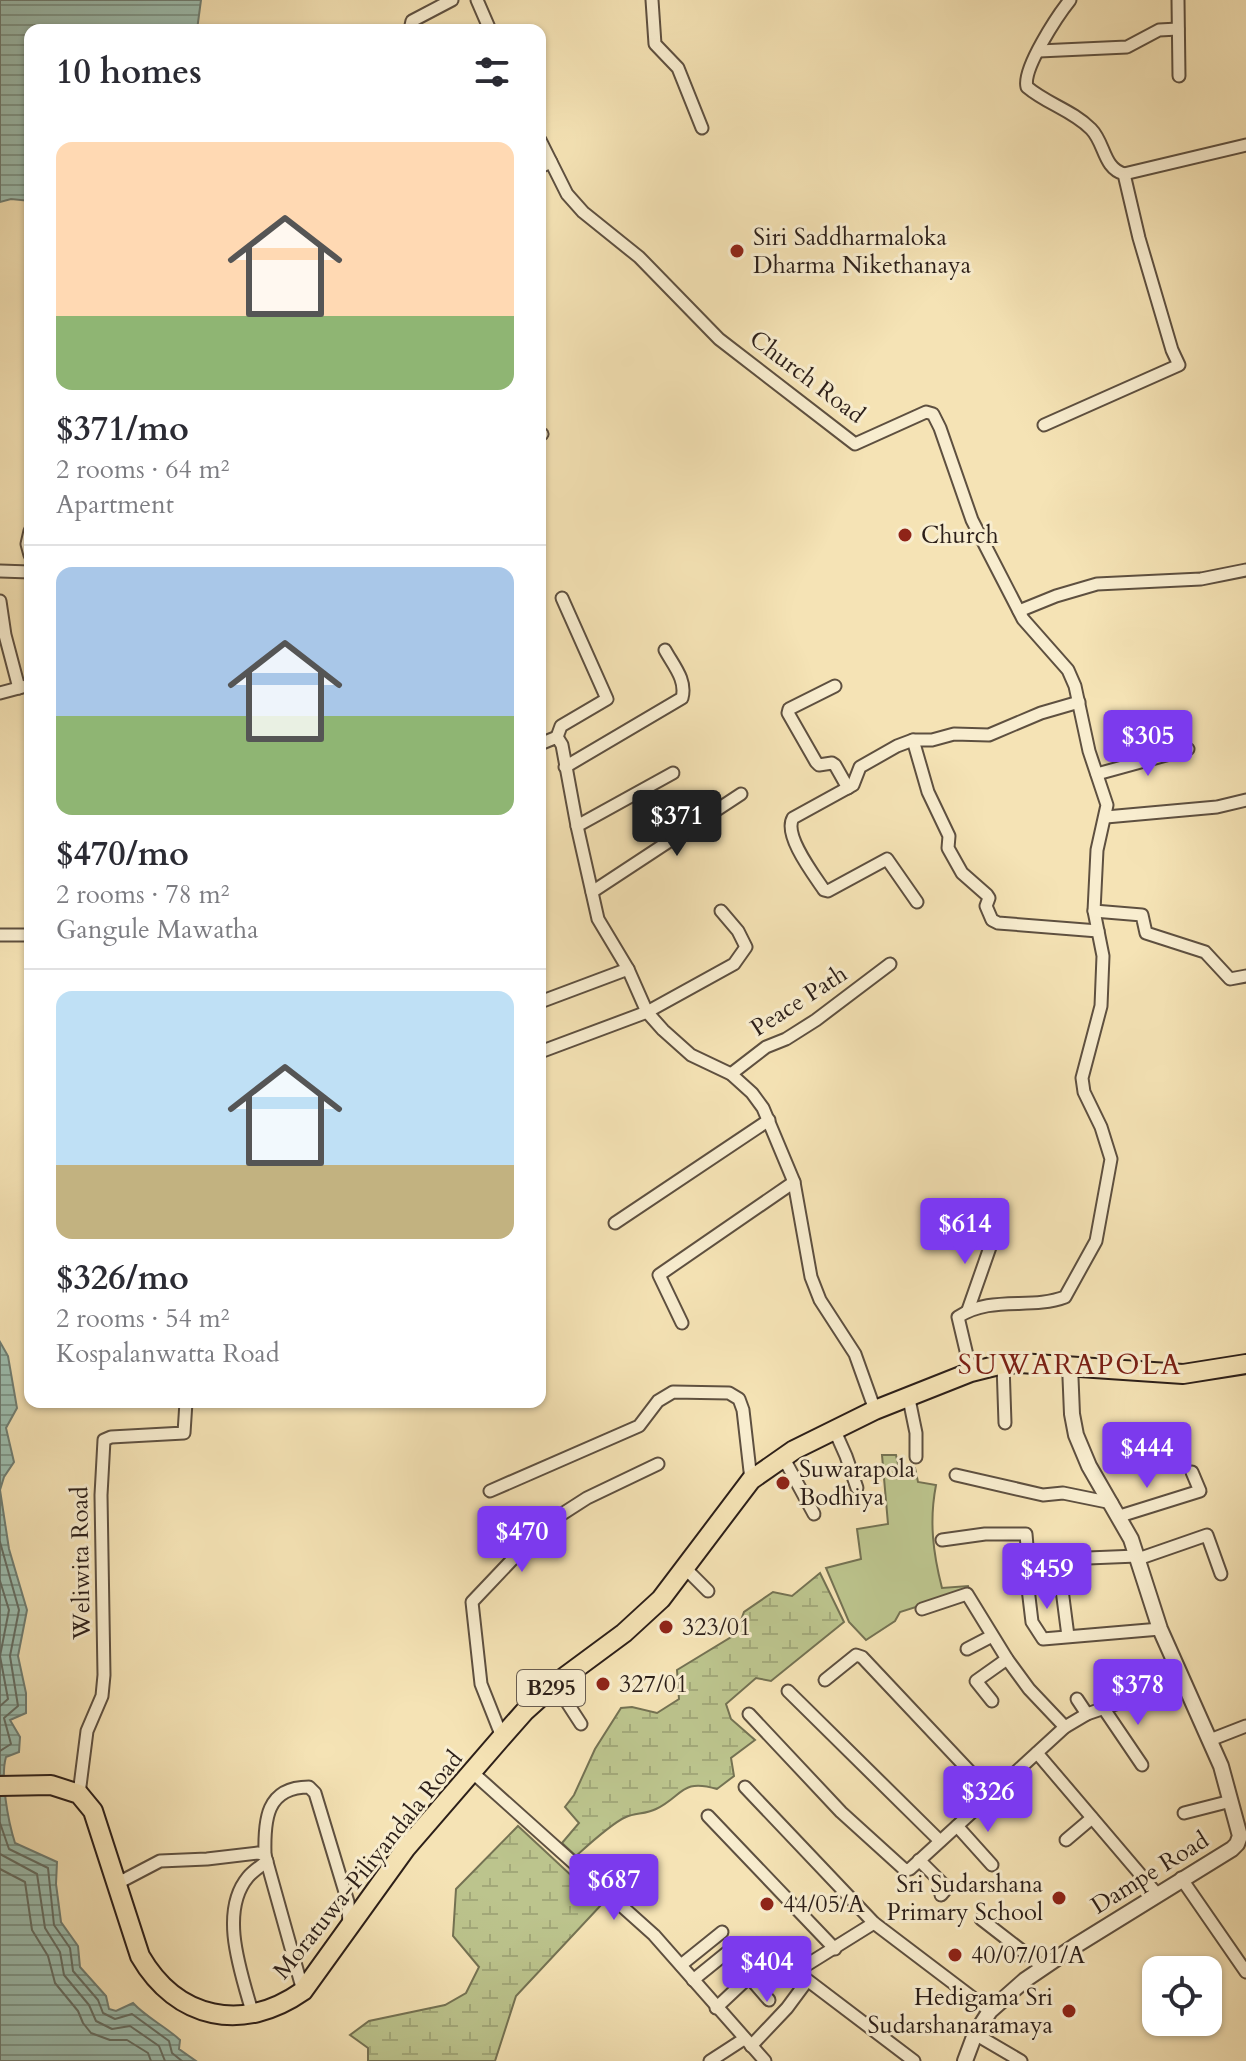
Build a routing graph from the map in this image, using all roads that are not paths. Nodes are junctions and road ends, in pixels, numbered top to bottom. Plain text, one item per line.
1 (452, 0) edge
2 (477, 0) edge
3 (652, 0) edge
4 (1070, 0) edge
5 (1178, 0) edge
6 (411, 24) edge
7 (487, 24) edge
8 (1178, 29) junction
9 (1039, 51) junction
10 (1179, 76) dead end
11 (702, 128) dead end
12 (1246, 145) edge
13 (546, 165) edge
14 (1124, 174) junction
15 (1044, 425) dead end
16 (1246, 570) edge
17 (0, 571) edge
18 (24, 572) edge
19 (562, 598) dead end
20 (0, 601) edge
21 (1019, 611) junction
22 (665, 650) dead end
23 (24, 684) edge
24 (835, 686) dead end
25 (24, 687) edge
26 (0, 693) edge
27 (1079, 702) junction
28 (557, 737) junction
29 (913, 740) junction
30 (546, 741) edge
31 (1188, 749) dead end
32 (565, 767) junction
33 (673, 773) dead end
34 (1097, 774) junction
35 (848, 788) junction
36 (741, 794) dead end
37 (1246, 800) edge
38 (1106, 817) junction
39 (577, 826) junction
40 (592, 892) junction
41 (917, 902) dead end
42 (721, 911) dead end
43 (1094, 911) junction
44 (1098, 931) junction
45 (0, 935) edge
46 (24, 935) edge
47 (890, 964) dead end
48 (628, 969) junction
49 (1246, 976) edge
50 (546, 1000) edge
51 (647, 1012) junction
52 (546, 1050) edge
53 (731, 1074) junction
54 (769, 1120) junction
55 (794, 1182) junction
56 (995, 1221) dead end
57 (615, 1223) dead end
58 (968, 1310) junction
59 (682, 1323) dead end
60 (1003, 1364) junction
61 (1246, 1364) edge
62 (1070, 1366) junction
63 (971, 1372) junction
64 (909, 1399) junction
65 (186, 1408) edge
66 (875, 1410) junction
67 (1005, 1423) dead end
68 (834, 1429) junction
69 (783, 1457) junction
70 (916, 1457) dead end
71 (658, 1464) dead end
72 (1192, 1472) dead end
73 (956, 1475) dead end
74 (751, 1480) junction
75 (857, 1488) dead end
76 (490, 1491) dead end
77 (1112, 1503) junction
78 (814, 1514) dead end
79 (1120, 1516) junction
80 (942, 1540) dead end
81 (1137, 1558) junction
82 (685, 1568) junction
83 (1019, 1574) dead end
84 (1221, 1574) dead end
85 (1061, 1582) dead end
86 (708, 1591) dead end
87 (922, 1609) dead end
88 (1160, 1629) junction
89 (992, 1636) junction
90 (1068, 1636) junction
91 (967, 1649) dead end
92 (1007, 1659) junction
93 (825, 1680) dead end
94 (1183, 1681) junction
95 (555, 1684) junction
96 (788, 1691) dead end
97 (1077, 1699) dead end
98 (992, 1701) dead end
99 (1104, 1709) junction
100 (749, 1714) dead end
101 (1087, 1714) junction
102 (581, 1724) dead end
103 (1246, 1726) edge
104 (1065, 1727) junction
105 (502, 1737) junction
106 (1210, 1740) junction
107 (1037, 1753) junction
108 (1142, 1765) dead end
109 (472, 1772) junction
110 (0, 1786) edge
111 (745, 1787) dead end
112 (79, 1794) junction
113 (991, 1794) junction
114 (1231, 1801) junction
115 (1184, 1813) dead end
116 (1092, 1818) junction
117 (711, 1820) dead end
118 (957, 1826) junction
119 (1243, 1837) edge
120 (1066, 1840) dead end
121 (940, 1841) junction
122 (266, 1858) junction
123 (919, 1860) junction
124 (992, 1865) dead end
125 (1181, 1878) junction
126 (118, 1883) junction
127 (1157, 1894) junction
128 (941, 1895) dead end
129 (981, 1919) dead end
130 (874, 1923) junction
131 (349, 1929) junction
132 (722, 1932) dead end
133 (735, 1946) dead end
134 (835, 1949) junction
135 (681, 1965) junction
136 (1043, 1967) junction
137 (1246, 1972) edge
138 (693, 1980) junction
139 (807, 1981) junction
140 (303, 1991) junction
141 (769, 2000) dead end
142 (716, 2008) junction
143 (990, 2011) junction
144 (253, 2015) junction
145 (975, 2034) junction
146 (747, 2043) junction
147 (710, 2061) edge
148 (765, 2061) edge
149 (914, 2061) edge
150 (965, 2061) edge
151 (1021, 2061) edge

1 - 6 street
2 - 7 street
3 - 11 street
4 - 9 street
5 - 8 street
8 - 9 street
8 - 10 street
9 - 14 street
12 - 14 street
13 - 21 street, Church Road
14 - 15 street
16 - 21 street
17 - 18 street
19 - 28 street
20 - 23 street
21 - 27 street, Church Road
22 - 32 street
24 - 35 street
25 - 26 street
27 - 29 street
27 - 34 street, Church Road
28 - 30 street
28 - 32 street
29 - 35 street
29 - 44 street
31 - 34 street
32 - 39 street
33 - 39 street
34 - 38 street, Church Road
35 - 41 street
36 - 40 street
37 - 38 street
38 - 43 street, Church Road
39 - 40 street
40 - 48 street
42 - 51 street
43 - 44 street, Church Road
43 - 49 street
44 - 58 street, Church Road
45 - 46 street
47 - 53 street, Peace Path
48 - 50 street
48 - 51 street
51 - 52 street
51 - 53 street
53 - 54 street
54 - 55 street
54 - 57 street
55 - 59 street
55 - 66 street
56 - 58 street
58 - 63 street
60 - 62 main road, Moratuwa-Piliyandala Road / B295
60 - 63 main road, Moratuwa-Piliyandala Road / B295
60 - 67 street
61 - 62 main road, Moratuwa-Piliyandala Road / B295
62 - 77 street, Dampe Road
63 - 64 main road, Moratuwa-Piliyandala Road / B295
64 - 66 main road, Moratuwa-Piliyandala Road / B295
64 - 70 street
65 - 112 street, Weliwita Road
66 - 68 main road, Moratuwa-Piliyandala Road / B295
68 - 69 main road, Moratuwa-Piliyandala Road / B295
68 - 75 street
69 - 74 main road, Moratuwa-Piliyandala Road / B295
69 - 78 street
71 - 105 street
72 - 79 street
73 - 77 street
74 - 76 street
74 - 82 main road, Moratuwa-Piliyandala Road / B295
77 - 79 street, Dampe Road
79 - 81 street, Dampe Road
80 - 81 street
81 - 84 street
81 - 88 street, Dampe Road
82 - 86 street
82 - 95 main road, Moratuwa-Piliyandala Road / B295
83 - 90 street
85 - 90 street
87 - 89 street
88 - 90 street
88 - 94 street, Dampe Road
89 - 91 street
89 - 92 street
92 - 98 street
92 - 104 street
93 - 113 street
94 - 99 street
94 - 106 street, Dampe Road
95 - 102 street
95 - 105 main road, Moratuwa-Piliyandala Road / B295
96 - 121 street
97 - 101 street
99 - 101 street
99 - 108 street
100 - 123 street
101 - 104 street
103 - 106 street
104 - 107 street
105 - 109 main road, Moratuwa-Piliyandala Road / B295
106 - 114 street, Dampe Road
107 - 113 street
107 - 116 street
109 - 131 main road, Moratuwa-Piliyandala Road / B295
109 - 135 street
110 - 112 main road
111 - 130 street
112 - 126 main road, Moratuwa-Piliyandala Road / B295
113 - 118 street
114 - 115 street
114 - 119 street, Dampe Road
116 - 120 street
116 - 127 street
117 - 134 street
118 - 121 street
118 - 124 street
119 - 125 street, Dampe Road
121 - 123 street
122 - 126 street
122 - 131 street
122 - 140 street
122 - 144 street
123 - 128 street
125 - 127 street, Dampe Road
125 - 137 street
126 - 144 main road, Moratuwa-Piliyandala Road / B295
127 - 136 street, Dampe Road
129 - 136 street
130 - 134 street
130 - 143 street
131 - 140 main road, Moratuwa-Piliyandala Road / B295
132 - 135 street
133 - 138 street
134 - 139 street
135 - 138 street
136 - 143 street, Dampe Road
138 - 142 street
139 - 146 street
139 - 149 street
140 - 144 main road, Moratuwa-Piliyandala Road / B295
141 - 142 street
142 - 146 street
143 - 145 street, Dampe Road
145 - 150 street, Dampe Road
145 - 151 street
146 - 147 street
146 - 148 street

